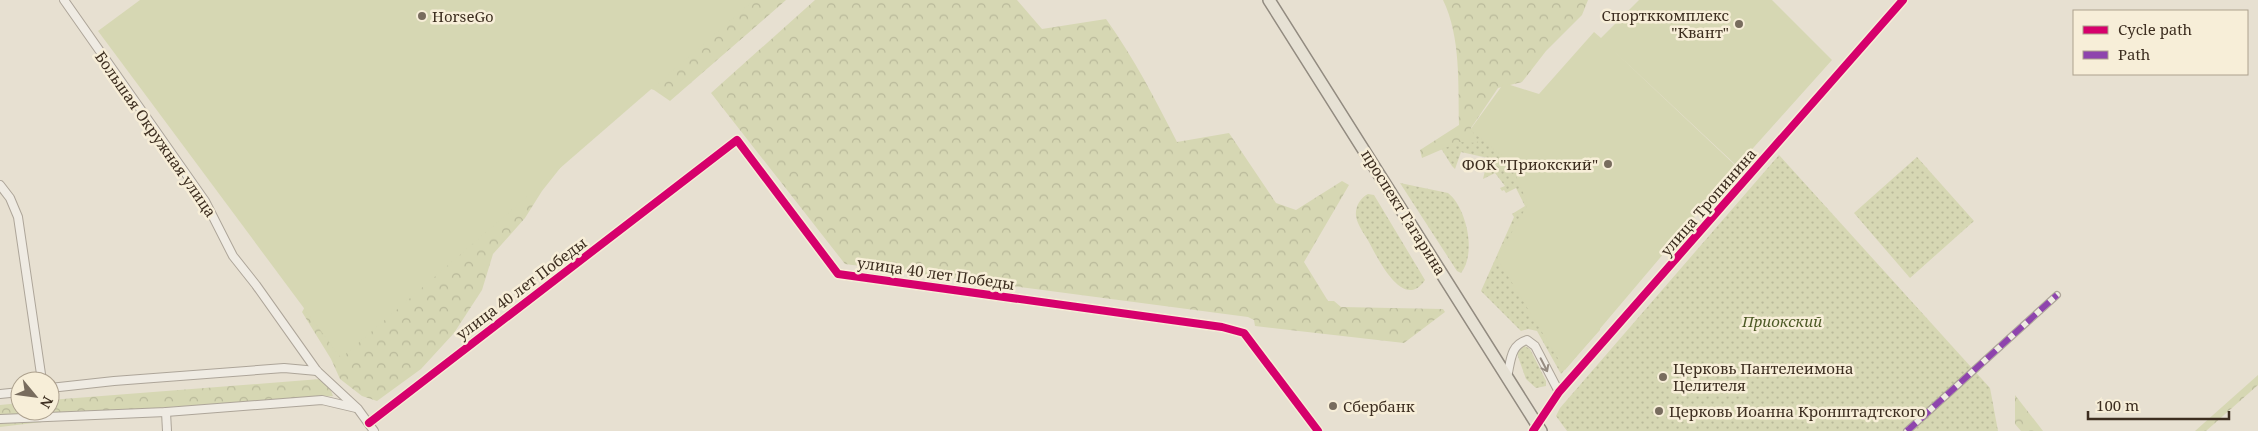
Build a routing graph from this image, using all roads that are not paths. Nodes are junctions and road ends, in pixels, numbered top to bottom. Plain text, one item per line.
1 (64, 0) edge
2 (1269, 0) edge
3 (1902, 0) edge
4 (0, 185) edge
5 (2057, 295) dead end
6 (41, 371) edge
7 (318, 371) junction
8 (1508, 377) junction
9 (60, 387) edge
10 (1559, 392) junction
11 (358, 408) junction
12 (166, 412) junction
13 (0, 419) edge
14 (369, 423) junction
15 (1539, 429) edge
16 (167, 431) edge
17 (374, 431) edge
18 (1318, 431) edge
19 (1907, 431) edge

1 - 7 street, Большая Окружная улица
2 - 8 main road, проспект Гагарина
3 - 10 street, улица Тропинина
4 - 6 street
5 - 19 street
7 - 9 street
7 - 11 street, Большая Окружная улица
8 -> 10 street
8 - 15 main road, проспект Гагарина
10 - 15 street, улица Тропинина
11 - 12 street
11 - 14 street, Большая Окружная улица
12 - 13 street
12 - 16 street
14 - 17 street
14 - 18 street, улица 40 лет Победы

